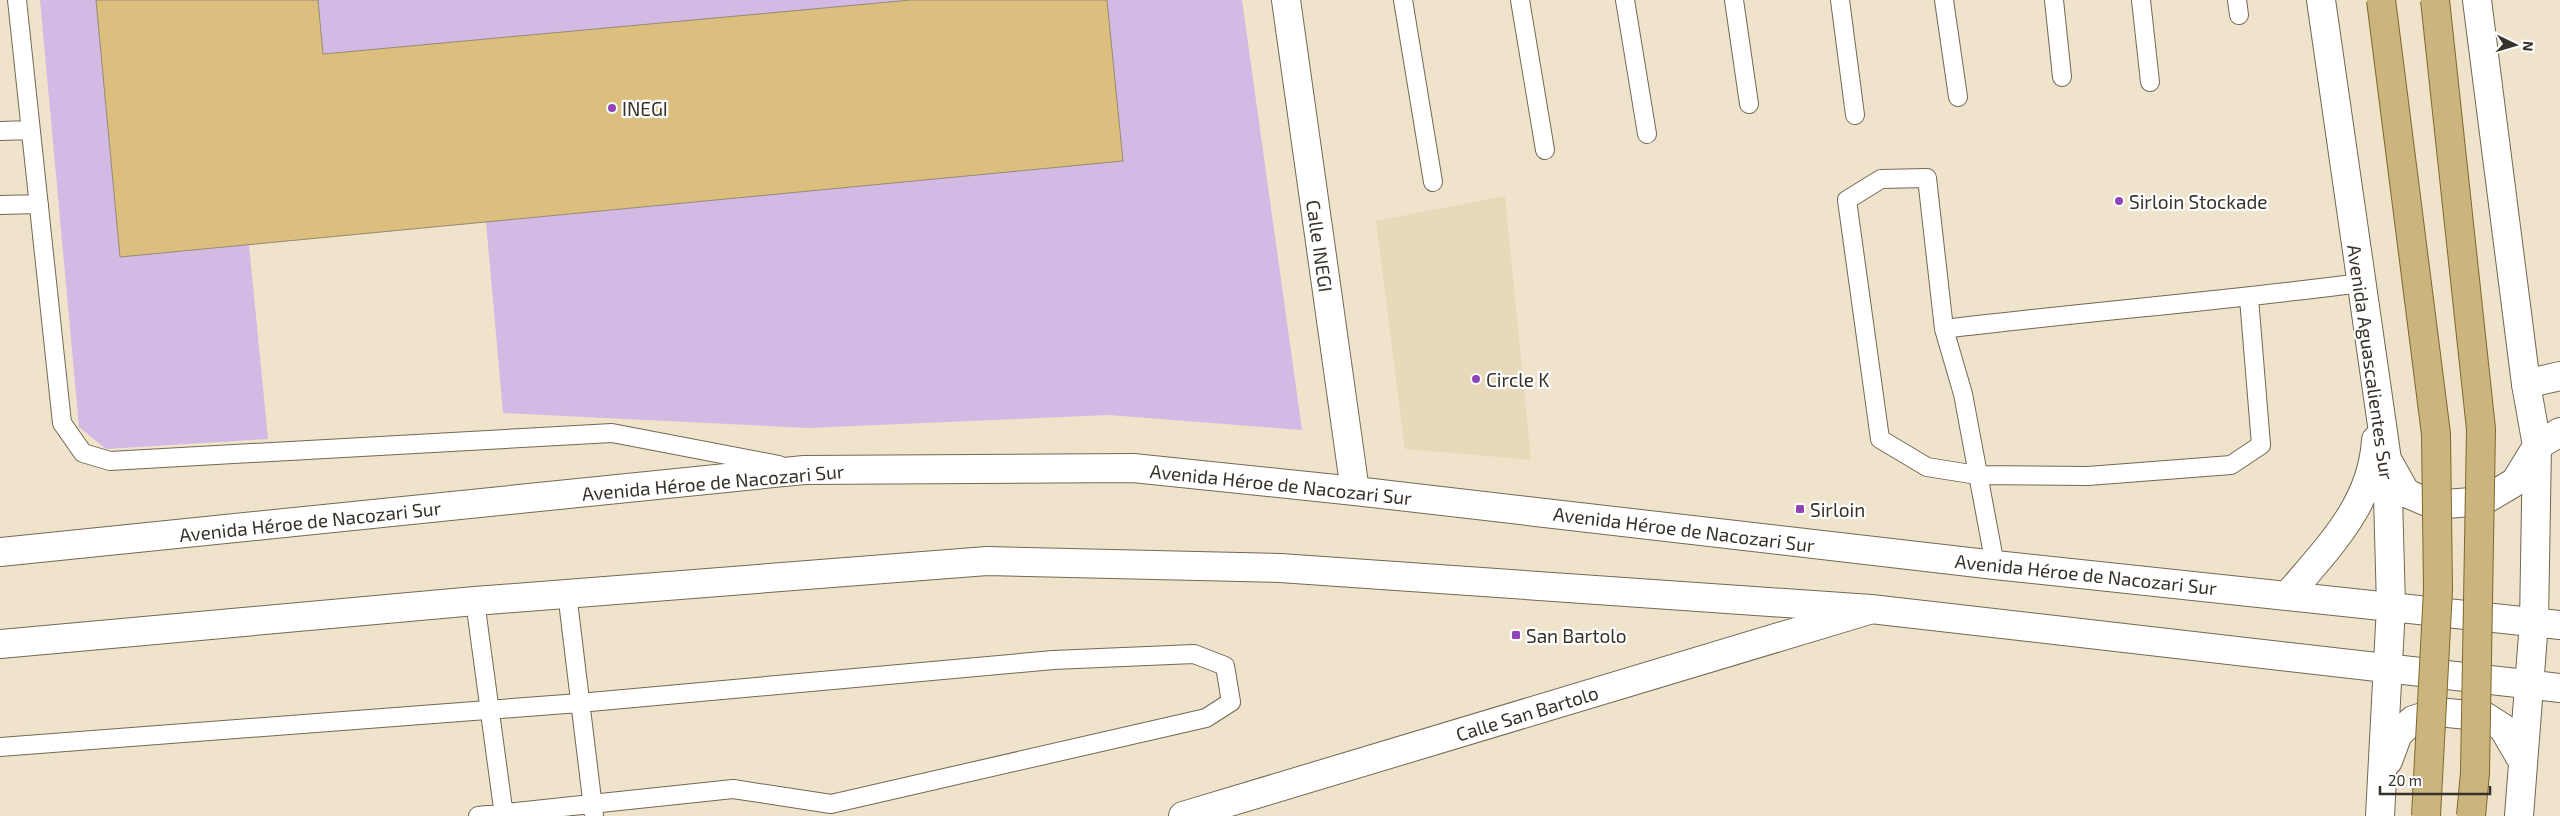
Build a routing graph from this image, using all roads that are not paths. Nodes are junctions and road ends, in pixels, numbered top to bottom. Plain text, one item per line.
1 (17, 0) edge
2 (1286, 0) edge
3 (1403, 0) edge
4 (1520, 0) edge
5 (1625, 0) edge
6 (1734, 0) edge
7 (1840, 0) edge
8 (1944, 0) edge
9 (2054, 0) edge
10 (2141, 0) edge
11 (2321, 0) edge
12 (2381, 0) edge
13 (2435, 0) edge
14 (2477, 0) edge
15 (2062, 77) dead end
16 (2150, 82) dead end
17 (1958, 97) dead end
18 (1749, 104) dead end
19 (1855, 116) dead end
20 (30, 130) junction
21 (0, 131) edge
22 (1647, 134) dead end
23 (1545, 150) dead end
24 (1434, 182) dead end
25 (40, 204) junction
26 (0, 205) edge
27 (2362, 283) junction
28 (2249, 298) junction
29 (1944, 329) junction
30 (2560, 376) edge
31 (2526, 384) junction
32 (2376, 386) junction
33 (2560, 432) edge
34 (2537, 446) junction
35 (2387, 460) junction
36 (804, 470) junction
37 (1977, 476) junction
38 (1355, 491) junction
39 (0, 552) edge
40 (1995, 565) junction
41 (567, 593) junction
42 (2288, 596) junction
43 (475, 601) junction
44 (2391, 606) junction
45 (1871, 609) junction
46 (2547, 623) edge
47 (0, 644) edge
48 (2389, 668) junction
49 (2529, 684) junction
50 (2560, 688) edge
51 (579, 702) junction
52 (490, 710) junction
53 (0, 747) edge
54 (2523, 762) junction
55 (2383, 768) junction
56 (830, 804) junction
57 (593, 811) edge
58 (504, 815) edge
59 (478, 816) edge
60 (813, 816) edge
61 (1183, 816) edge
62 (2380, 816) edge
63 (2426, 816) edge
64 (2471, 816) edge
65 (2519, 816) edge

1 - 20 lane
2 - 38 main road, Calle INEGI
3 - 24 lane
4 - 23 lane
5 - 22 lane
6 - 18 lane
7 - 19 lane
8 - 17 lane
9 - 15 lane
10 - 16 lane
11 - 27 main road, Avenida Aguascalientes Sur
12 - 63 main road, bridge
13 - 64 main road, bridge
14 - 31 main road
20 - 21 lane
20 - 25 lane
25 - 26 lane
25 - 36 lane
27 - 28 lane
27 - 32 main road, Avenida Aguascalientes Sur
28 - 29 lane
28 - 37 lane
29 - 37 lane
29 - 37 lane
30 - 31 main road
31 - 34 main road
32 - 35 main road, Avenida Aguascalientes Sur
32 - 42 main road
33 - 34 main road
34 - 35 main road
34 - 46 main road
35 - 44 main road, Avenida Aguascalientes Sur
36 - 38 main road, Avenida Héroe de Nacozari Sur
36 - 39 main road, Avenida Héroe de Nacozari Sur
37 - 40 lane
38 - 40 main road, Avenida Héroe de Nacozari Sur
40 - 42 main road, Avenida Héroe de Nacozari Sur
41 - 43 main road
41 - 45 main road
41 - 51 lane
42 - 44 main road, Avenida Héroe de Nacozari Sur
43 - 47 main road
43 - 52 lane
44 - 46 main road, Avenida Héroe de Nacozari Sur
44 - 48 main road, Avenida Aguascalientes Sur
45 - 48 main road
45 - 61 main road, Calle San Bartolo
46 - 49 main road
48 - 49 main road
48 - 55 main road, Avenida Aguascalientes Sur
49 - 50 main road
49 - 54 main road
51 - 52 lane
51 - 56 lane
51 - 57 lane
52 - 53 lane
52 - 58 lane
54 - 55 main road
54 - 65 main road
55 - 62 main road, Avenida Aguascalientes Sur
56 - 57 lane
56 - 60 lane
57 - 58 lane
58 - 59 lane

